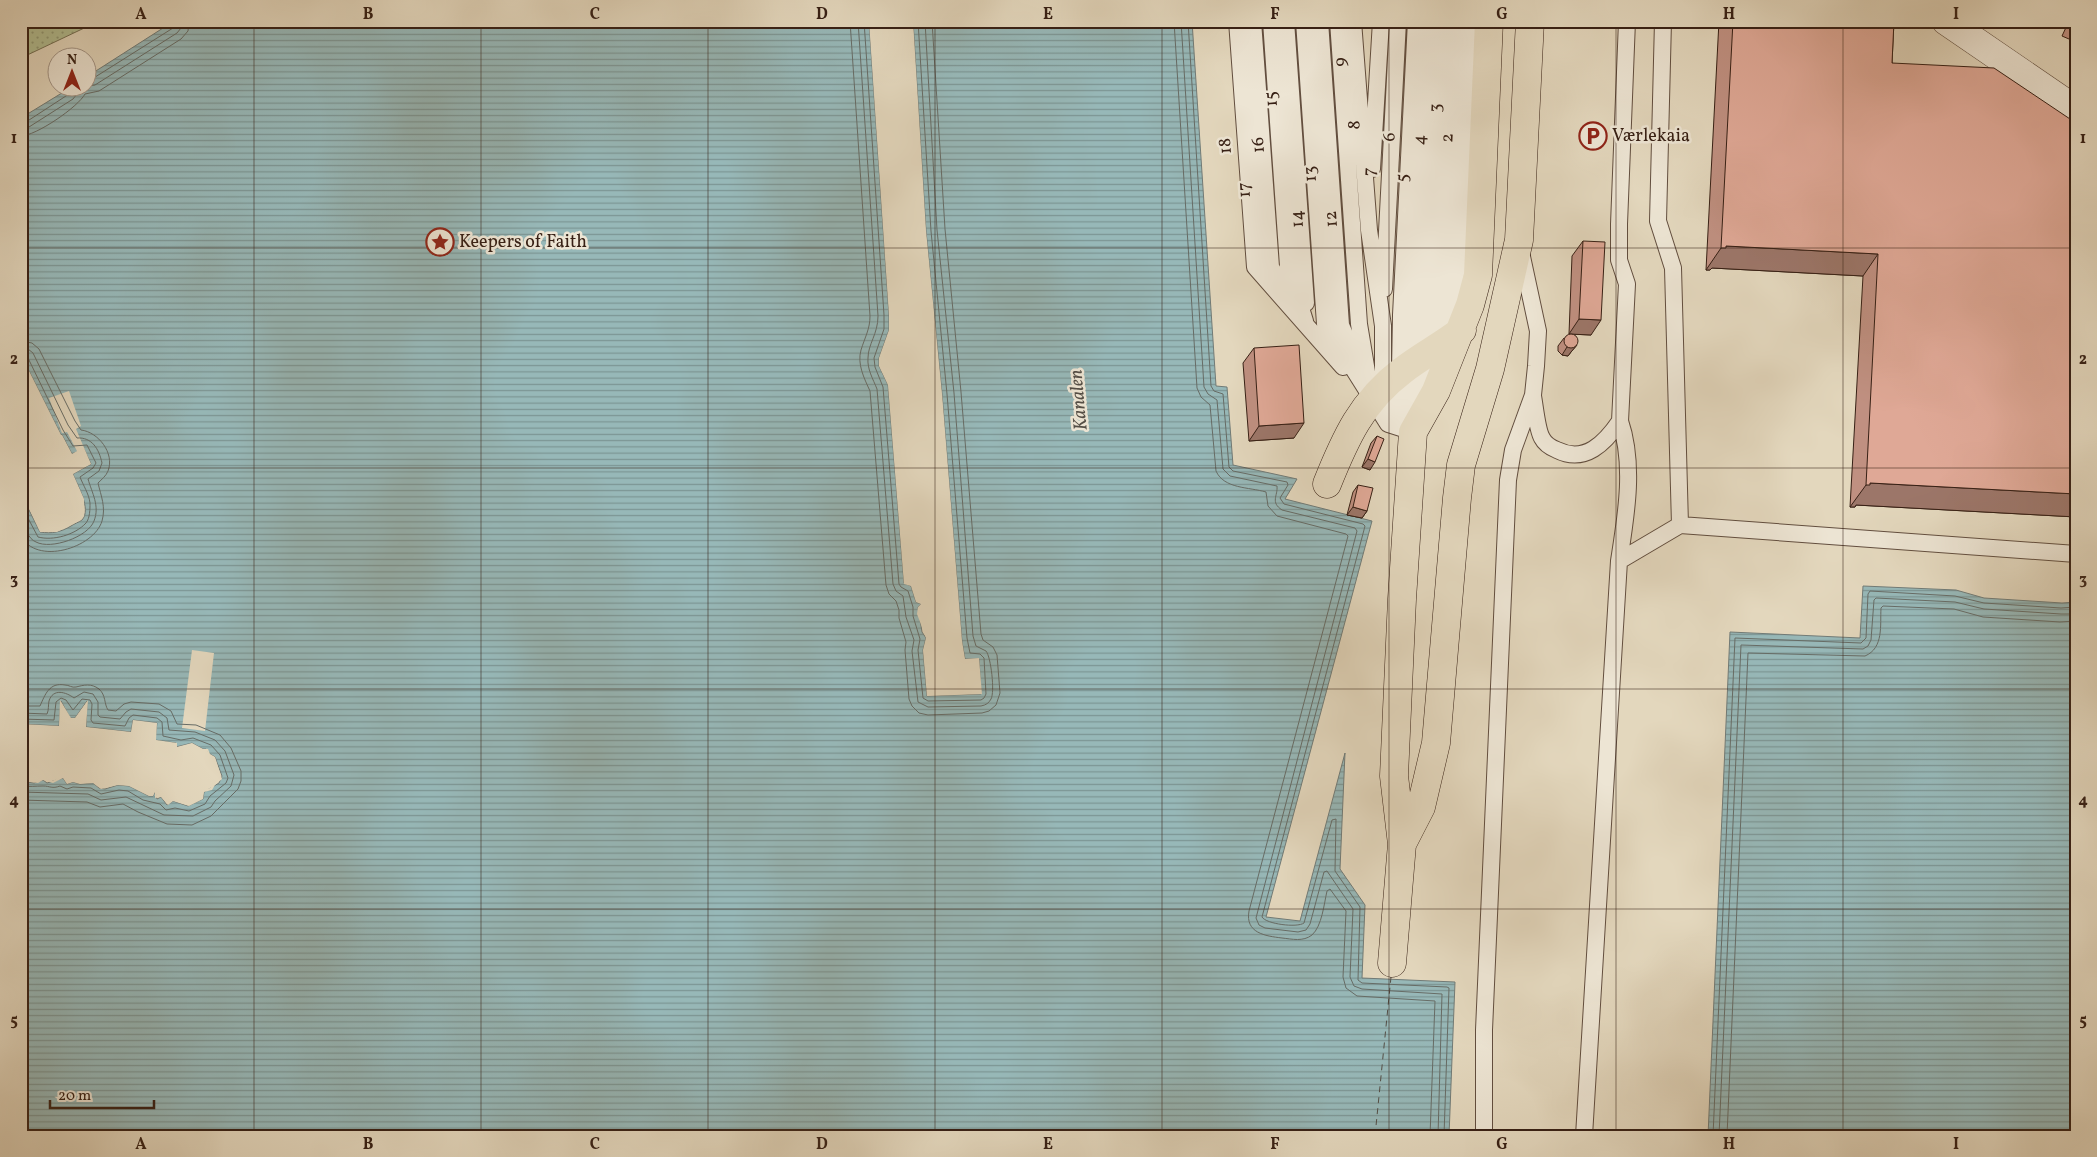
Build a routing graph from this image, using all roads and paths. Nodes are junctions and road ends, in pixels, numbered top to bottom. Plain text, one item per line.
1 (1237, 21) edge
2 (1253, 21) edge
3 (1271, 21) edge
4 (1286, 21) edge
5 (1304, 21) edge
6 (1320, 21) edge
7 (1338, 21) edge
8 (1353, 21) edge
9 (1364, 21) edge
10 (1381, 21) edge
11 (1398, 21) edge
12 (1416, 21) edge
13 (1430, 21) edge
14 (1446, 21) edge
15 (1461, 21) edge
16 (1474, 21) edge
17 (1488, 21) edge
18 (1530, 21) edge
19 (1627, 21) edge
20 (1663, 21) edge
21 (1946, 21) edge
22 (1359, 105) junction
23 (2076, 110) edge
24 (1369, 230) junction
25 (1519, 240) junction
26 (1456, 257) junction
27 (1296, 265) junction
28 (1263, 267) junction
29 (1506, 297) junction
30 (1333, 325) junction
31 (1383, 326) junction
32 (1307, 327) junction
33 (1414, 364) junction
34 (1533, 395) junction
35 (1620, 421) junction
36 (1413, 432) junction
37 (1327, 484) dead end
38 (1680, 525) junction
39 (2076, 554) edge
40 (1619, 561) junction
41 (1402, 844) junction
42 (1392, 964) dead end
43 (1484, 1136) edge
44 (1584, 1136) edge

1 - 28 lane, 18
2 - 28 lane, 17
3 - 27 lane, 16
4 - 27 lane, 15
5 - 30 lane, 14
6 - 30 lane, 13
7 - 33 lane, 12
8 - 22 lane
9 - 22 lane, 9
10 - 24 lane, 8
11 - 31 lane, 7
12 - 33 lane, 6
13 - 33 lane, 5
14 - 33 lane, 4
15 - 26 lane, 3
16 - 26 lane, 2
17 - 33 highway
18 - 25 highway
19 - 35 lane
20 - 38 lane
21 - 23 street
22 - 24 lane
24 - 31 lane
25 - 29 highway
25 - 34 lane
26 - 33 lane
27 - 32 lane
28 - 32 lane
29 - 33 highway
29 - 41 highway
30 - 33 lane
31 - 33 lane
32 - 33 lane
33 - 36 lane
33 - 36 lane
33 - 36 lane
33 - 36 highway
33 - 37 highway
34 - 35 lane
34 - 43 lane
35 - 40 lane
36 - 41 highway
38 - 39 lane
38 - 40 lane
40 - 44 lane
41 - 42 highway

